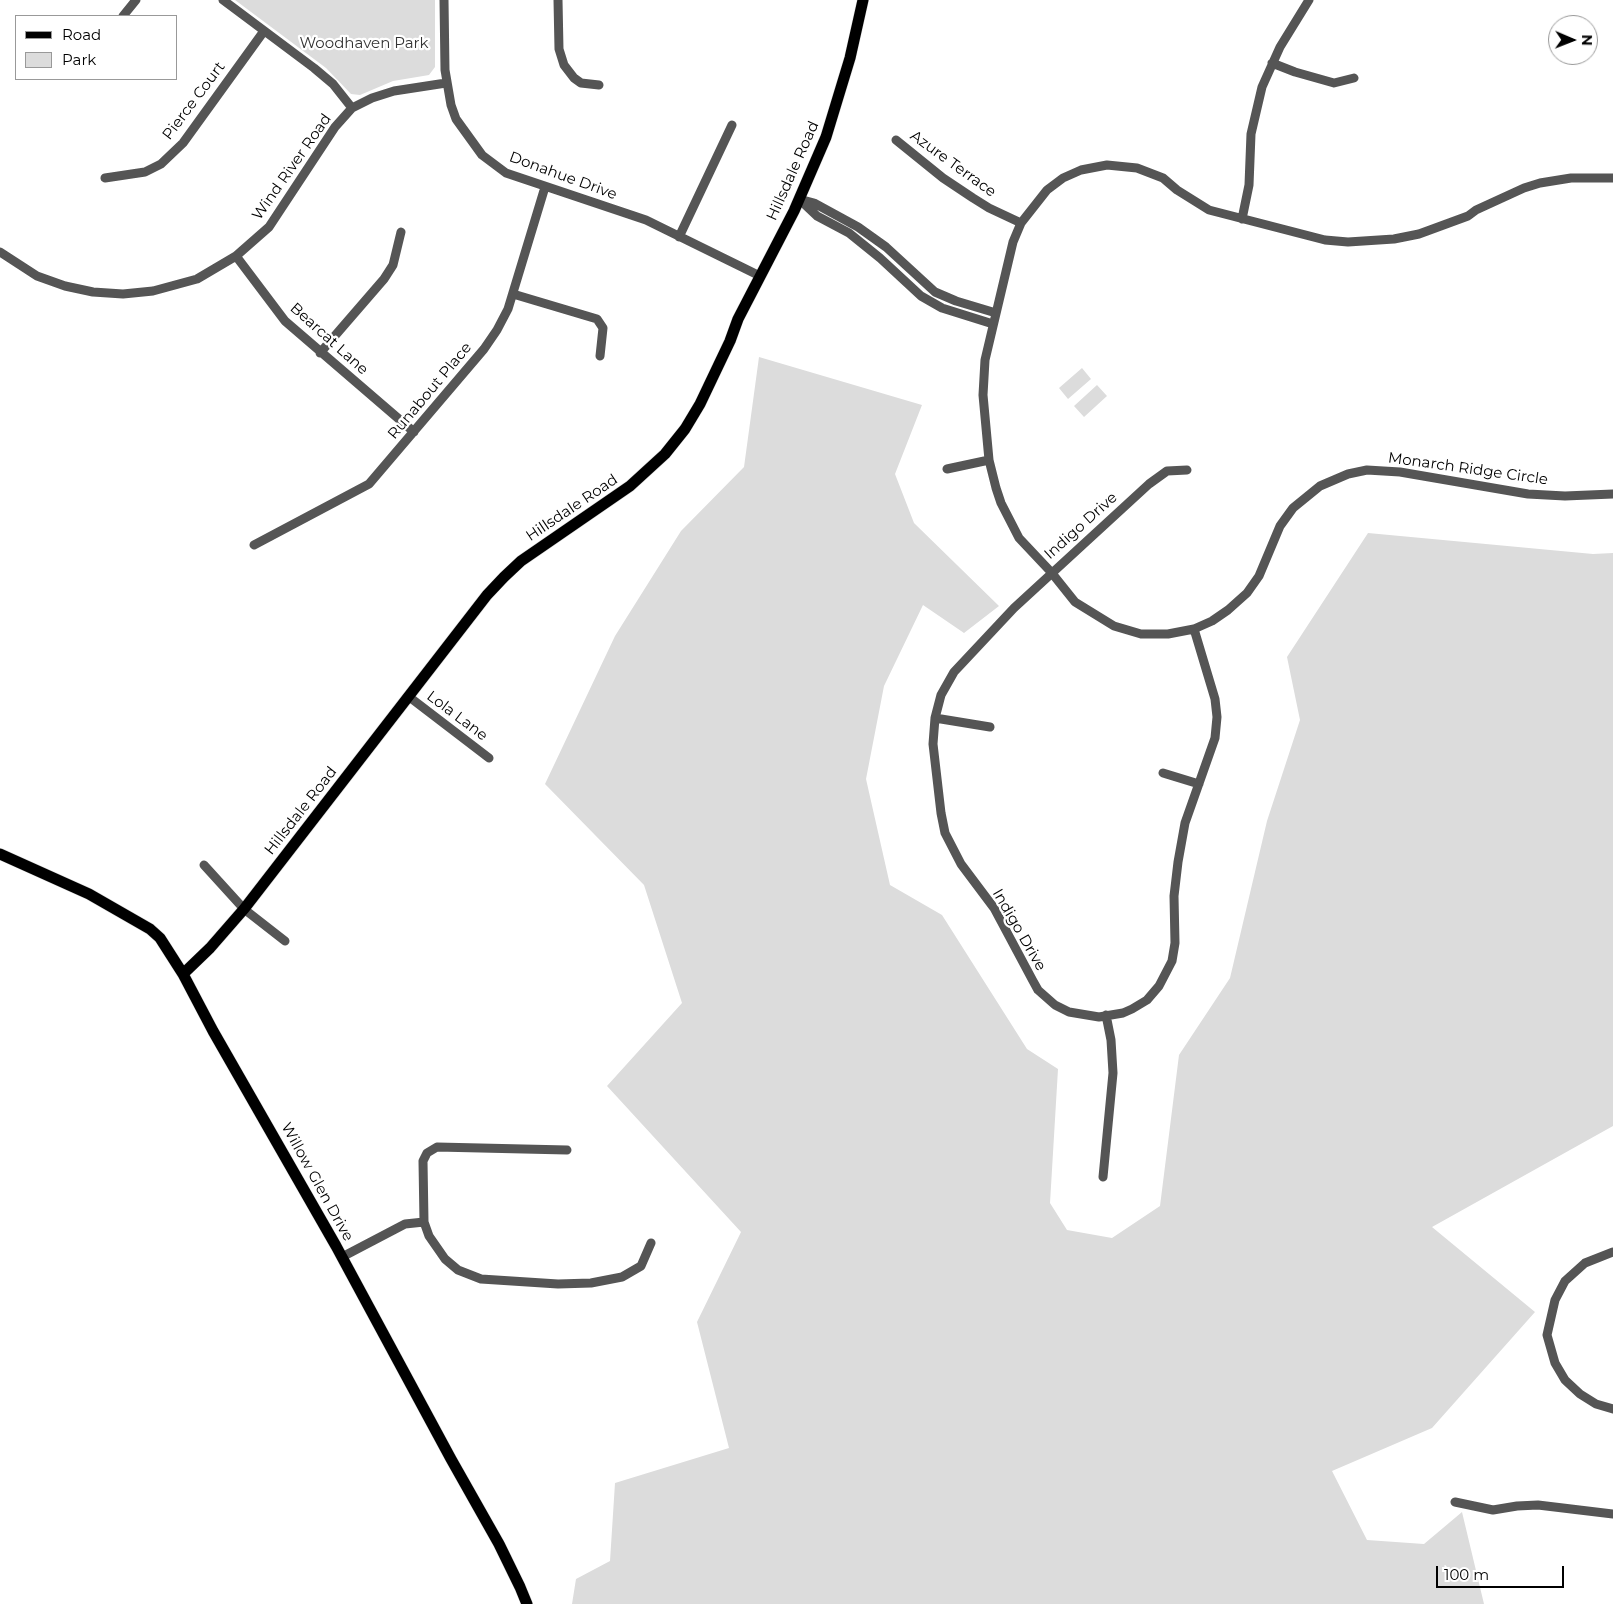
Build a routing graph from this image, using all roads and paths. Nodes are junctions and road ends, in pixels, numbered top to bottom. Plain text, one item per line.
1 (136, 0) edge
2 (223, 0) edge
3 (444, 0) edge
4 (558, 0) edge
5 (863, 0) edge
6 (1309, 0) edge
7 (124, 15) edge
8 (264, 31) junction
9 (1272, 63) junction
10 (1354, 78) dead end
11 (446, 84) junction
12 (599, 85) dead end
13 (352, 108) junction
14 (732, 125) dead end
15 (896, 140) dead end
16 (105, 178) dead end
17 (1613, 178) edge
18 (545, 187) junction
19 (799, 199) junction
20 (1242, 219) junction
21 (1021, 223) junction
22 (402, 232) dead end
23 (679, 237) junction
24 (0, 252) edge
25 (236, 256) junction
26 (760, 276) junction
27 (513, 294) junction
28 (996, 313) junction
29 (993, 324) junction
30 (320, 353) junction
31 (600, 356) dead end
32 (414, 432) junction
33 (989, 460) junction
34 (947, 469) dead end
35 (1187, 470) dead end
36 (1613, 494) edge
37 (254, 544) dead end
38 (1051, 572) junction
39 (1194, 629) junction
40 (408, 696) junction
41 (935, 718) junction
42 (990, 727) dead end
43 (489, 758) dead end
44 (1163, 772) dead end
45 (1199, 784) junction
46 (0, 854) edge
47 (204, 865) dead end
48 (244, 909) junction
49 (285, 941) dead end
50 (183, 974) junction
51 (1106, 1015) junction
52 (567, 1150) dead end
53 (1103, 1177) dead end
54 (424, 1222) junction
55 (651, 1242) dead end
56 (1613, 1252) edge
57 (342, 1257) junction
58 (1613, 1409) edge
59 (1455, 1502) dead end
60 (1613, 1514) edge
61 (527, 1604) edge

1 - 7 street
2 - 8 street
3 - 11 street, Donahue Drive
4 - 12 street
5 - 19 main road, Hillsdale Road
6 - 9 street
8 - 13 street
8 - 16 street, Pierce Court
9 - 10 street
9 - 20 street
11 - 13 street, Wind River Road
11 - 18 street, Donahue Drive
13 - 25 street, Wind River Road
14 - 23 street
15 - 21 street, Azure Terrace
17 - 20 street, Monarch Ridge Circle
18 - 23 street, Donahue Drive
18 - 27 street, Runabout Place
19 - 26 main road, Hillsdale Road
19 - 28 street
19 - 29 street
20 - 21 street, Monarch Ridge Circle
21 - 28 street, Monarch Ridge Circle
22 - 30 street
23 - 26 street, Donahue Drive
24 - 25 street, Wind River Road
25 - 30 street, Bearcat Lane
26 - 40 main road, Hillsdale Road
27 - 31 street
27 - 32 street, Runabout Place
28 - 29 street, Monarch Ridge Circle
29 - 33 street, Monarch Ridge Circle
30 - 32 street, Bearcat Lane
32 - 37 street, Runabout Place
33 - 34 street
33 - 38 street, Monarch Ridge Circle
35 - 38 street, Indigo Drive
36 - 39 street, Monarch Ridge Circle
38 - 39 street, Monarch Ridge Circle
38 - 41 street, Indigo Drive
39 - 45 street, Indigo Drive
40 - 43 street, Lola Lane
40 - 48 main road, Hillsdale Road
41 - 42 street
41 - 51 street, Indigo Drive
44 - 45 street
45 - 51 street, Indigo Drive
46 - 50 main road, Willow Glen Drive
47 - 48 street
48 - 49 street
48 - 50 main road, Hillsdale Road
50 - 57 main road, Willow Glen Drive
51 - 53 street
52 - 54 street
54 - 55 street
54 - 57 street
56 - 58 street
57 - 61 main road, Willow Glen Drive
59 - 60 street

